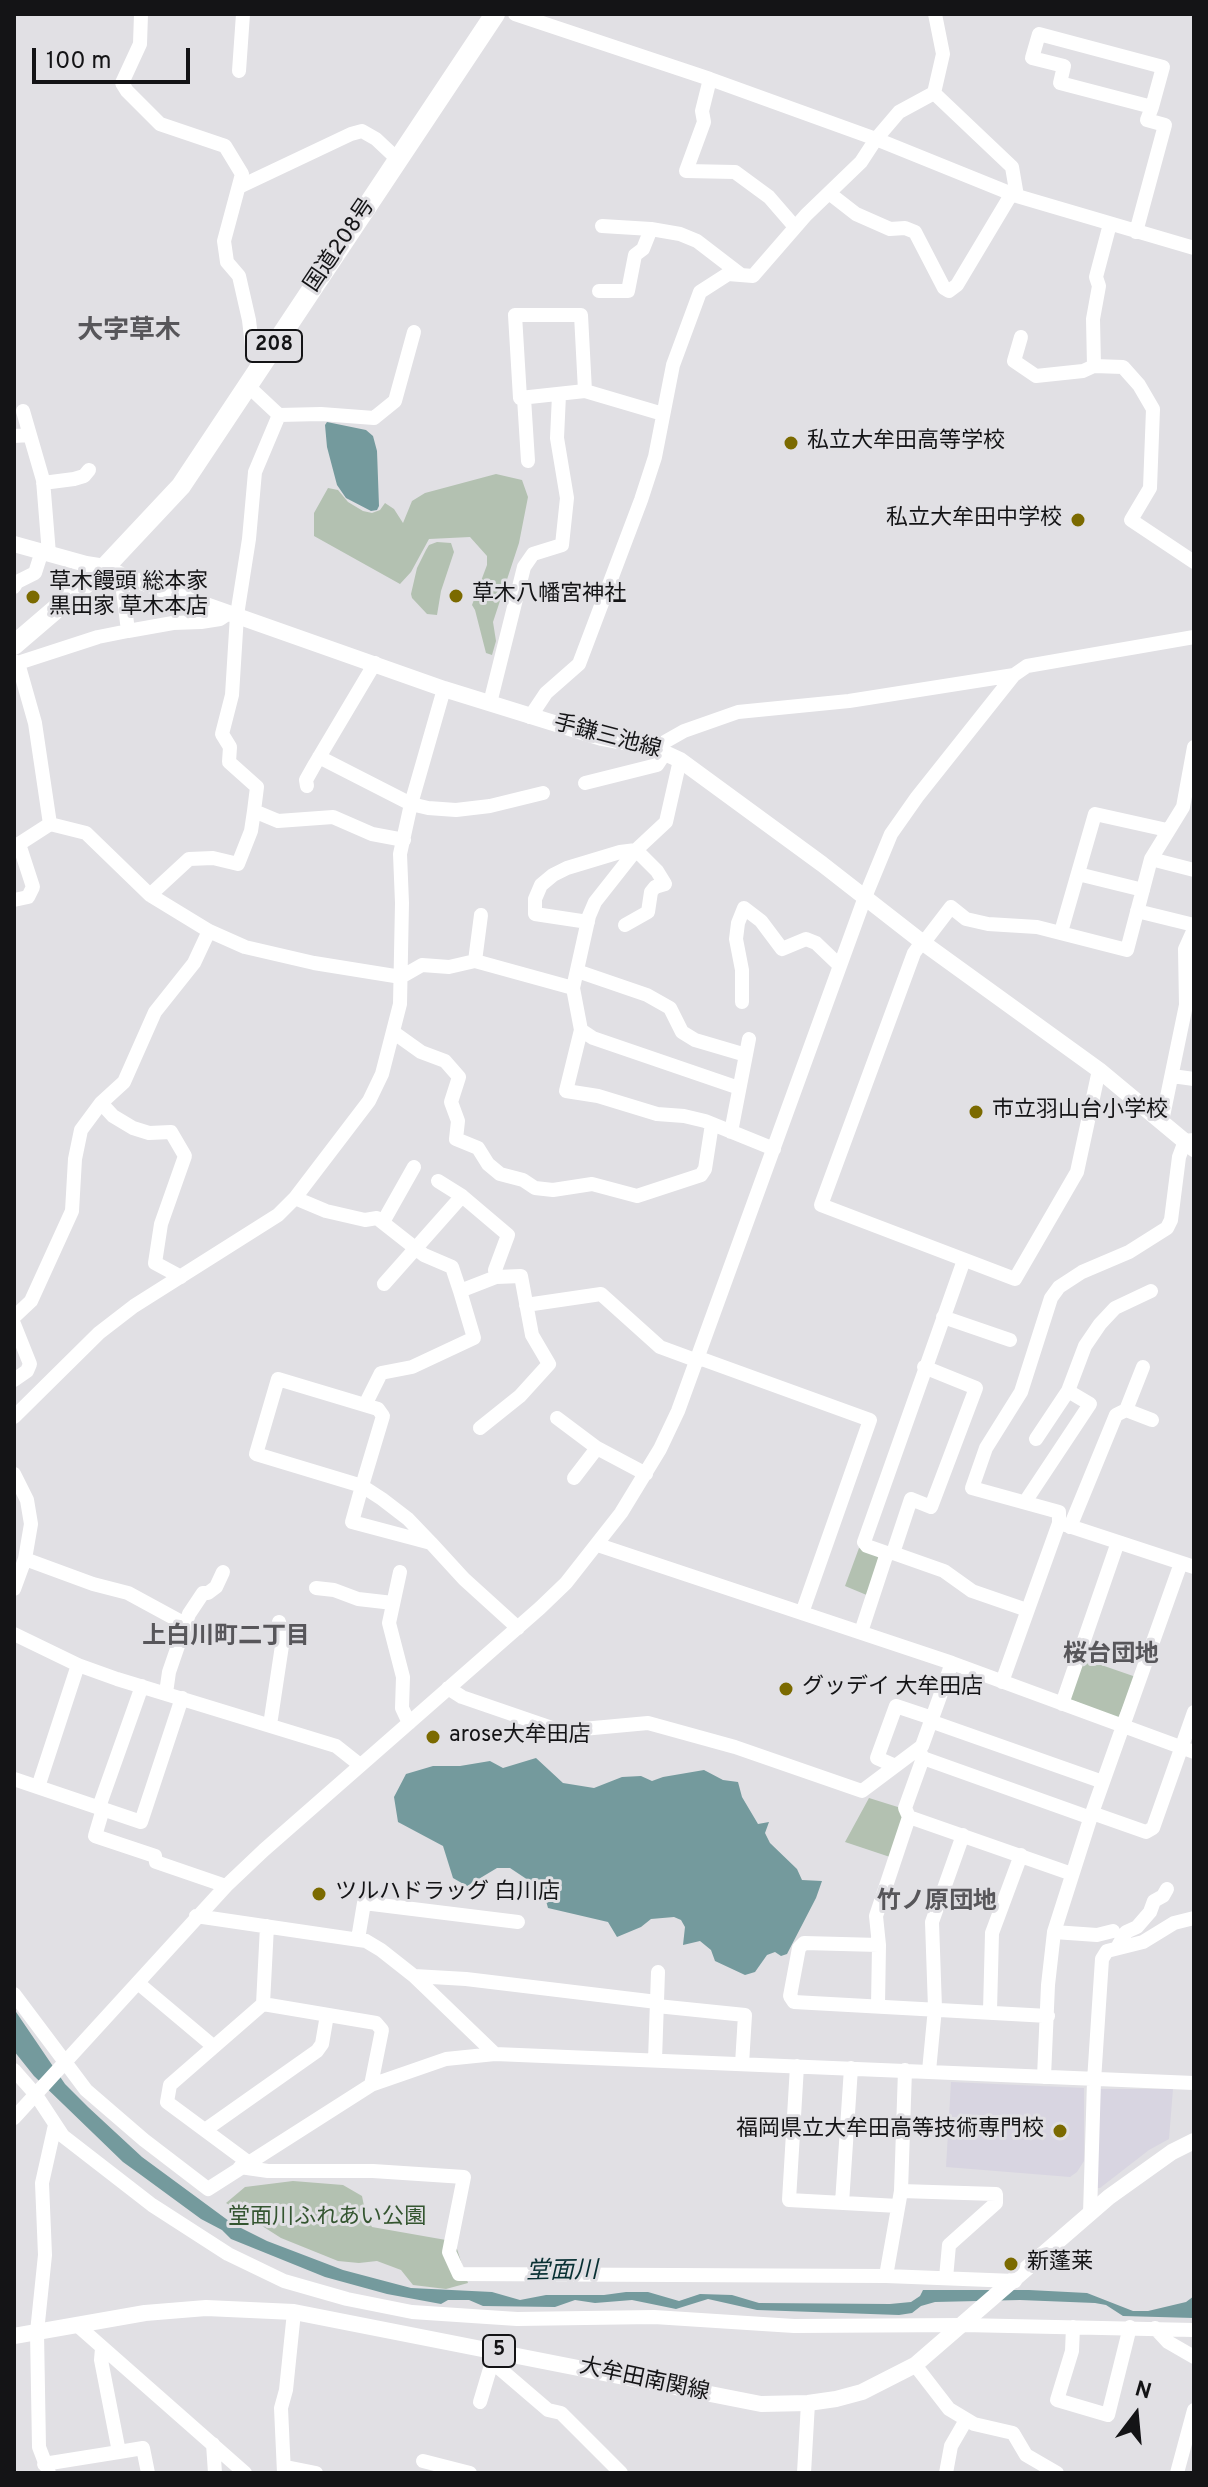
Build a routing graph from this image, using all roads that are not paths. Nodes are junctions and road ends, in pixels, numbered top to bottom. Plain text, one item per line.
1 (141, 14) edge
2 (243, 14) edge
3 (495, 14) edge
4 (515, 14) edge
5 (935, 14) edge
6 (239, 71) dead end
7 (710, 79) junction
8 (934, 93) junction
9 (1152, 107) junction
10 (876, 139) junction
11 (401, 156) junction
12 (239, 187) junction
13 (829, 193) junction
14 (1014, 195) junction
15 (1110, 224) junction
16 (602, 226) dead end
17 (795, 227) junction
18 (651, 229) junction
19 (1136, 232) junction
20 (1194, 248) edge
21 (742, 275) junction
22 (599, 291) dead end
23 (414, 332) dead end
24 (1021, 337) dead end
25 (266, 358) junction
26 (1094, 366) junction
27 (248, 386) junction
28 (585, 391) junction
29 (559, 395) junction
30 (524, 398) junction
31 (23, 411) dead end
32 (663, 414) junction
33 (279, 415) junction
34 (30, 435) junction
35 (14, 436) edge
36 (528, 461) dead end
37 (89, 470) dead end
38 (43, 483) junction
39 (14, 544) edge
40 (46, 552) junction
41 (1194, 562) edge
42 (113, 571) junction
43 (14, 587) edge
44 (233, 614) junction
45 (128, 631) junction
46 (1194, 637) edge
47 (15, 656) edge
48 (375, 663) junction
49 (1014, 675) junction
50 (444, 689) junction
51 (490, 703) junction
52 (530, 717) junction
53 (1194, 747) edge
54 (666, 754) junction
55 (319, 757) junction
56 (585, 783) dead end
57 (307, 786) dead end
58 (1190, 792) edge
59 (543, 793) dead end
60 (411, 804) junction
61 (254, 811) junction
62 (50, 824) junction
63 (1167, 830) junction
64 (404, 840) junction
65 (636, 850) junction
66 (1151, 859) junction
67 (1194, 870) edge
68 (1078, 874) junction
69 (1143, 890) junction
70 (150, 895) junction
71 (865, 897) junction
72 (14, 900) edge
73 (1137, 911) junction
74 (481, 915) dead end
75 (588, 922) junction
76 (625, 925) dead end
77 (1194, 927) edge
78 (209, 931) junction
79 (1061, 932) junction
80 (922, 942) junction
81 (475, 961) junction
82 (839, 965) junction
83 (577, 971) junction
84 (401, 977) junction
85 (573, 988) junction
86 (742, 1002) dead end
87 (581, 1030) junction
88 (393, 1032) junction
89 (749, 1039) dead end
90 (746, 1055) junction
91 (1099, 1070) junction
92 (1172, 1076) junction
93 (1194, 1079) edge
94 (739, 1088) junction
95 (101, 1103) junction
96 (1162, 1121) junction
97 (712, 1124) junction
98 (731, 1132) junction
99 (1191, 1143) edge
100 (774, 1149) junction
101 (414, 1167) dead end
102 (438, 1181) dead end
103 (462, 1196) junction
104 (295, 1198) junction
105 (383, 1222) junction
106 (416, 1249) junction
107 (964, 1260) junction
108 (181, 1277) junction
109 (496, 1277) junction
110 (384, 1284) dead end
111 (460, 1291) junction
112 (1151, 1291) dead end
113 (526, 1305) junction
114 (14, 1317) edge
115 (943, 1317) junction
116 (14, 1324) edge
117 (1010, 1340) dead end
118 (699, 1360) junction
119 (924, 1367) junction
120 (1143, 1367) dead end
121 (14, 1380) edge
122 (1068, 1391) junction
123 (365, 1405) junction
124 (1126, 1410) junction
125 (14, 1417) edge
126 (557, 1418) dead end
127 (1152, 1420) dead end
128 (480, 1428) dead end
129 (1036, 1439) dead end
130 (597, 1448) junction
131 (14, 1474) edge
132 (646, 1474) junction
133 (574, 1478) dead end
134 (362, 1486) junction
135 (1025, 1502) junction
136 (1065, 1525) junction
137 (22, 1537) edge
138 (1118, 1542) junction
139 (431, 1543) junction
140 (598, 1545) junction
141 (890, 1553) junction
142 (21, 1562) edge
143 (1188, 1565) edge
144 (223, 1572) dead end
145 (400, 1572) dead end
146 (316, 1588) dead end
147 (14, 1589) edge
148 (393, 1603) junction
149 (1027, 1610) junction
150 (802, 1613) junction
151 (279, 1622) dead end
152 (185, 1624) junction
153 (518, 1628) junction
154 (861, 1632) junction
155 (14, 1634) edge
156 (952, 1663) junction
157 (78, 1665) junction
158 (1002, 1682) junction
159 (142, 1686) junction
160 (448, 1688) junction
161 (166, 1693) junction
162 (182, 1698) junction
163 (1062, 1704) junction
164 (1194, 1712) edge
165 (931, 1720) junction
166 (409, 1723) junction
167 (270, 1725) junction
168 (1124, 1726) junction
169 (1188, 1749) edge
170 (921, 1753) junction
171 (360, 1765) junction
172 (893, 1765) junction
173 (14, 1779) edge
174 (1103, 1782) junction
175 (38, 1787) junction
176 (101, 1808) junction
177 (1092, 1815) junction
178 (909, 1817) junction
179 (963, 1835) junction
180 (1021, 1855) junction
181 (1072, 1874) junction
182 (226, 1886) junction
183 (1167, 1889) dead end
184 (196, 1916) junction
185 (1194, 1918) edge
186 (518, 1922) dead end
187 (267, 1926) junction
188 (1113, 1931) dead end
189 (1054, 1932) junction
190 (358, 1939) junction
191 (879, 1945) junction
192 (1117, 1948) junction
193 (658, 1972) dead end
194 (414, 1976) junction
195 (138, 1983) junction
196 (14, 1994) edge
197 (263, 2004) junction
198 (657, 2004) junction
199 (878, 2005) junction
200 (935, 2008) junction
201 (990, 2011) junction
202 (327, 2015) junction
203 (1048, 2016) junction
204 (213, 2046) junction
205 (495, 2054) junction
206 (655, 2060) junction
207 (64, 2062) junction
208 (742, 2064) junction
209 (797, 2066) junction
210 (851, 2068) junction
211 (14, 2070) edge
212 (905, 2070) junction
213 (929, 2071) junction
214 (1044, 2077) junction
215 (1094, 2081) junction
216 (1194, 2083) edge
217 (371, 2085) junction
218 (36, 2095) junction
219 (14, 2118) edge
220 (55, 2125) junction
221 (205, 2130) junction
222 (1194, 2141) edge
223 (244, 2164) junction
224 (900, 2198) junction
225 (842, 2203) junction
226 (1090, 2214) junction
227 (886, 2276) junction
228 (946, 2278) junction
229 (1015, 2281) junction
230 (294, 2312) junction
231 (77, 2325) junction
232 (963, 2325) junction
233 (1073, 2327) junction
234 (1130, 2327) junction
235 (1155, 2328) junction
236 (1194, 2330) edge
237 (37, 2332) junction
238 (14, 2336) edge
239 (102, 2348) junction
240 (493, 2356) junction
241 (1194, 2357) edge
242 (915, 2365) junction
243 (480, 2402) dead end
244 (808, 2403) junction
245 (1194, 2410) edge
246 (966, 2420) junction
247 (213, 2444) junction
248 (119, 2452) junction
249 (423, 2461) dead end
250 (47, 2468) edge
251 (285, 2470) edge
252 (148, 2473) edge
253 (215, 2473) edge
254 (245, 2473) edge
255 (316, 2473) edge
256 (470, 2473) edge
257 (621, 2473) edge
258 (804, 2473) edge
259 (946, 2473) edge
260 (1057, 2473) edge
261 (1177, 2473) edge

1 - 12 street
2 - 6 street
3 - 11 highway, 国道208号 / 208
4 - 7 street
5 - 8 street
7 - 10 street
7 - 17 street
8 - 10 street
8 - 14 street
9 - 9 street
9 - 19 street
10 - 13 street
10 - 14 street
11 - 12 street
11 - 25 highway, 国道208号 / 208
12 - 25 street
13 - 14 street
13 - 17 street
14 - 15 street
15 - 19 street
15 - 26 street
16 - 18 street
17 - 21 street
18 - 21 street
18 - 22 street
19 - 20 street
21 - 32 street
23 - 33 street
24 - 26 street
25 - 27 highway, 国道208号 / 208
26 - 41 street
27 - 33 street
27 - 42 highway, 国道208号 / 208
28 - 29 street
28 - 30 street
28 - 32 street
29 - 30 street
29 - 51 street
30 - 36 street
31 - 34 street
32 - 52 street
33 - 44 street
34 - 35 street
34 - 38 street
37 - 38 street
38 - 40 street
39 - 40 main road, 手鎌三池線
40 - 42 main road, 手鎌三池線
40 - 43 street
42 - 44 main road, 手鎌三池線
42 - 45 street
42 - 47 highway, 国道208号 / 208
44 - 45 street
44 - 48 main road, 手鎌三池線
44 - 61 street
45 - 47 street
46 - 49 street
47 - 62 street
48 - 50 main road, 手鎌三池線
48 - 55 street
49 - 54 street
49 - 71 street
50 - 51 main road, 手鎌三池線
50 - 60 street
51 - 52 main road, 手鎌三池線
52 - 54 main road, 手鎌三池線
53 - 58 street
54 - 56 street
54 - 65 street
54 - 71 main road, 手鎌三池線
55 - 57 street
55 - 60 street
58 - 63 street
59 - 60 street
60 - 64 street
61 - 64 street
61 - 70 street
62 - 70 street
62 - 72 street
63 - 66 street
63 - 68 street
64 - 84 street
65 - 75 street
65 - 75 street
65 - 76 street
66 - 67 street
66 - 69 street
68 - 69 street
68 - 79 street
69 - 73 street
70 - 78 street
71 - 80 main road, 手鎌三池線
71 - 82 street
73 - 77 street
73 - 79 street
74 - 81 street
75 - 83 street
77 - 92 street
78 - 84 street
78 - 95 street
79 - 80 street
80 - 91 main road, 手鎌三池線
80 - 107 street
81 - 84 street
81 - 85 street
82 - 86 street
82 - 100 street
83 - 85 street
83 - 90 street
84 - 88 street
85 - 87 street
87 - 94 street
87 - 97 street
88 - 97 street
88 - 104 street
89 - 90 street
90 - 94 street
91 - 96 main road, 手鎌三池線
91 - 107 street
92 - 93 street
92 - 96 street
94 - 98 street
95 - 108 street
95 - 114 street
96 - 99 main road, 手鎌三池線
97 - 98 street
98 - 100 street
99 - 135 street
100 - 118 street
101 - 105 street
102 - 103 street
103 - 106 street
103 - 109 street
104 - 105 street
104 - 108 street
105 - 106 street
106 - 110 street
106 - 111 street
107 - 115 street
108 - 125 street
109 - 111 street
109 - 113 street
111 - 123 street
112 - 122 street
113 - 118 street
113 - 128 street
115 - 117 street
115 - 119 street
116 - 121 street
118 - 132 street
118 - 150 street
119 - 141 street
119 - 141 street
120 - 124 street
122 - 129 street
122 - 135 street
123 - 134 street
123 - 134 street
124 - 127 street
124 - 136 street
126 - 130 street
130 - 132 street
130 - 133 street
131 - 137 street
132 - 140 street
134 - 139 street
134 - 139 street
135 - 136 street
136 - 138 street
136 - 149 street
137 - 142 street
138 - 143 street
138 - 163 street
139 - 153 street
140 - 150 street
140 - 153 street
141 - 149 street
141 - 154 street
142 - 147 street
142 - 152 street
143 - 168 street
144 - 152 street
145 - 148 street
146 - 148 street
148 - 166 street
149 - 158 street
150 - 154 street
151 - 167 street
152 - 161 street
153 - 160 street
154 - 156 street
155 - 157 street
156 - 158 street
156 - 165 street
157 - 159 street
157 - 175 street
158 - 163 street
159 - 161 street
159 - 176 street
160 - 166 street
160 - 172 street
161 - 162 street
162 - 167 street
162 - 176 street
163 - 168 street
164 - 169 street
165 - 170 street
165 - 172 street
165 - 174 street
166 - 171 street
167 - 171 street
168 - 169 street
168 - 174 street
169 - 177 street
170 - 172 street
170 - 177 street
170 - 178 street
171 - 182 street
173 - 175 street
174 - 177 street
175 - 176 street
176 - 182 street
177 - 181 street
178 - 179 street
178 - 191 street
179 - 180 street
179 - 200 street
180 - 181 street
180 - 201 street
181 - 189 street
182 - 184 street
183 - 192 street
184 - 187 street
184 - 195 street
185 - 192 street
186 - 190 street
187 - 190 street
187 - 197 street
188 - 189 street
189 - 203 street
190 - 194 street
191 - 199 street
191 - 199 street
192 - 215 street
193 - 198 street
194 - 198 street
194 - 205 street
195 - 204 street
195 - 207 street
196 - 207 street
197 - 202 street
197 - 204 street
198 - 206 street
198 - 208 street
199 - 200 street
200 - 201 street
200 - 213 street
201 - 203 street
202 - 217 street
202 - 221 street
203 - 214 street
204 - 221 street
205 - 206 street
205 - 217 street
206 - 208 street
207 - 218 street
207 - 223 street
208 - 209 street
209 - 210 street
209 - 225 street
210 - 212 street
210 - 225 street
211 - 218 street
212 - 213 street
212 - 224 street
213 - 214 street
214 - 215 street
215 - 216 street
215 - 226 street
217 - 223 street
218 - 219 street
218 - 220 street
220 - 232 street
220 - 237 street
221 - 223 street
222 - 226 main road, 大牟田南関線 / 5
223 - 227 street
224 - 225 street
224 - 227 street
224 - 228 street
226 - 229 main road, 大牟田南関線 / 5
227 - 228 street
228 - 229 street
229 - 232 main road, 大牟田南関線 / 5
230 - 231 main road, 大牟田南関線 / 5
230 - 240 main road, 大牟田南関線 / 5
230 - 251 street
231 - 237 main road, 大牟田南関線 / 5
231 - 239 street
232 - 233 street
232 - 242 main road, 大牟田南関線 / 5
233 - 234 street
233 - 234 street
234 - 235 street
235 - 236 street
235 - 241 street
237 - 238 main road, 大牟田南関線 / 5
237 - 250 street
239 - 247 street
239 - 248 street
240 - 243 street
240 - 244 main road, 大牟田南関線 / 5
240 - 257 street
242 - 244 main road, 大牟田南関線 / 5
242 - 246 street
244 - 258 street
245 - 261 street
246 - 259 street
246 - 260 street
247 - 253 street
247 - 254 street
248 - 250 street
248 - 252 street
249 - 256 street
251 - 255 street

